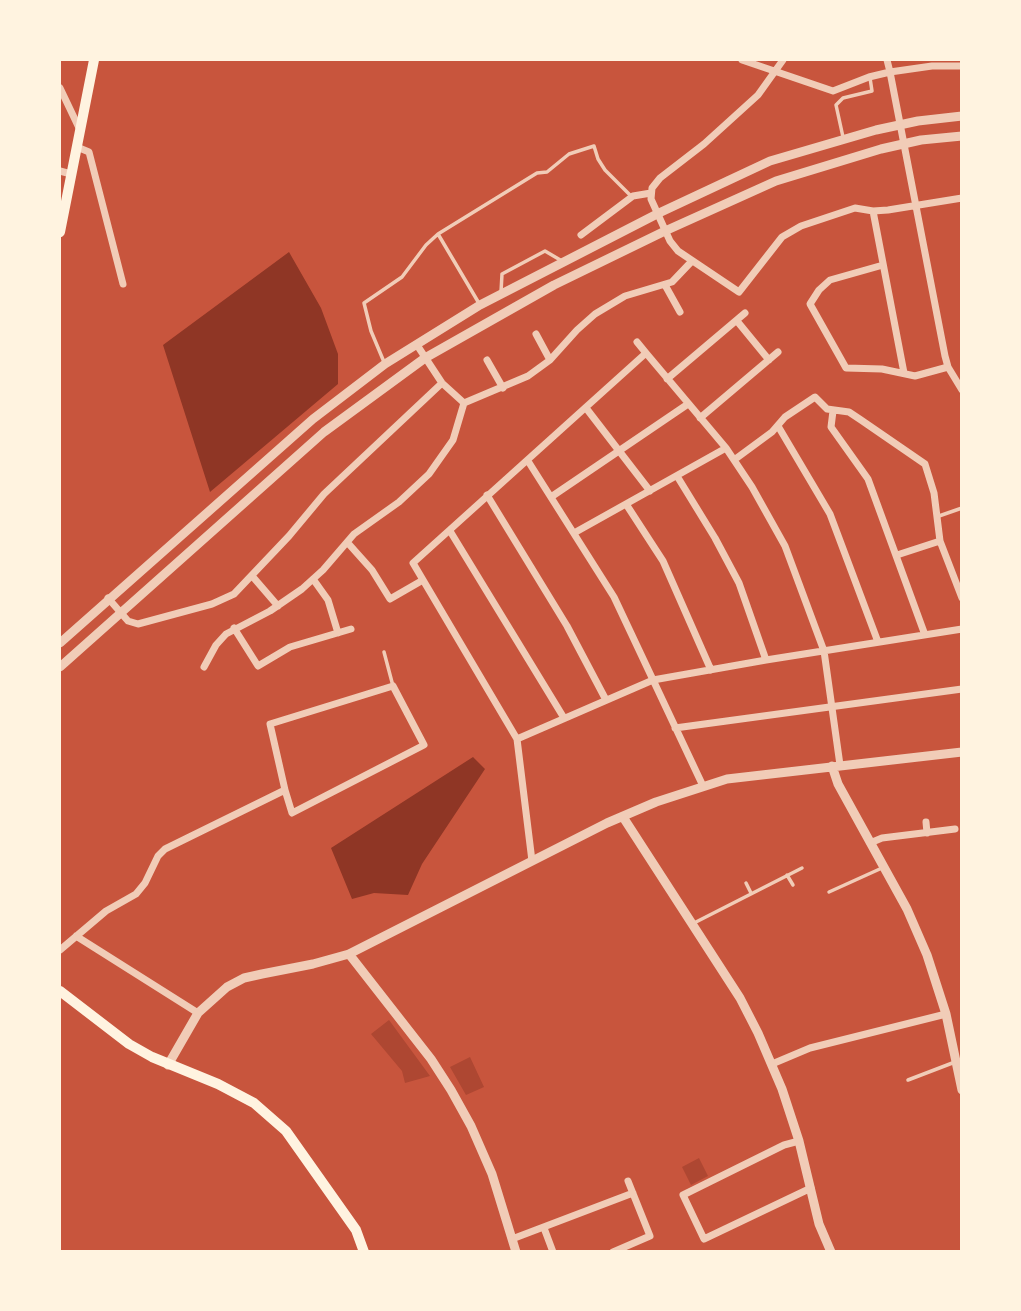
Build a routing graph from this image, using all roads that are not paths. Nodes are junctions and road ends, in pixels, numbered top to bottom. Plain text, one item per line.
1 (94, 60) edge
2 (741, 60) edge
3 (783, 60) edge
4 (887, 60) edge
5 (961, 66) edge
6 (775, 71) junction
7 (890, 72) junction
8 (869, 77) junction
9 (60, 88) edge
10 (961, 116) edge
11 (900, 124) junction
12 (80, 130) junction
13 (961, 136) edge
14 (844, 139) junction
15 (904, 143) junction
16 (77, 147) junction
17 (60, 171) edge
18 (71, 174) junction
19 (651, 193) junction
20 (633, 196) junction
21 (961, 198) edge
22 (916, 205) junction
23 (873, 211) junction
24 (659, 213) junction
25 (665, 231) junction
26 (60, 232) edge
27 (438, 234) junction
28 (581, 235) dead end
29 (692, 261) junction
30 (563, 262) junction
31 (883, 265) junction
32 (123, 284) dead end
33 (665, 285) junction
34 (500, 294) junction
35 (480, 305) junction
36 (680, 312) dead end
37 (745, 313) dead end
38 (737, 321) junction
39 (536, 334) dead end
40 (637, 342) dead end
41 (417, 345) junction
42 (778, 352) dead end
43 (646, 353) junction
44 (425, 358) junction
45 (487, 360) dead end
46 (550, 360) junction
47 (769, 360) junction
48 (385, 364) junction
49 (948, 367) junction
50 (904, 373) junction
51 (667, 379) junction
52 (442, 383) junction
53 (503, 388) junction
54 (961, 390) edge
55 (464, 403) junction
56 (688, 404) junction
57 (586, 408) junction
58 (834, 411) junction
59 (700, 418) junction
60 (778, 426) junction
61 (726, 448) junction
62 (619, 451) junction
63 (734, 460) junction
64 (528, 461) junction
65 (677, 476) junction
66 (650, 491) junction
67 (487, 495) junction
68 (551, 497) junction
69 (626, 504) junction
70 (961, 508) edge
71 (936, 516) junction
72 (450, 531) junction
73 (574, 533) junction
74 (940, 541) junction
75 (347, 542) junction
76 (897, 555) junction
77 (253, 577) junction
78 (313, 579) junction
79 (423, 580) junction
80 (108, 598) junction
81 (961, 598) edge
82 (278, 606) junction
83 (120, 612) junction
84 (234, 628) junction
85 (351, 629) dead end
86 (961, 629) edge
87 (338, 633) junction
88 (925, 635) junction
89 (61, 640) edge
90 (878, 642) junction
91 (824, 651) junction
92 (384, 652) dead end
93 (766, 660) junction
94 (60, 667) edge
95 (204, 667) dead end
96 (711, 670) junction
97 (653, 680) junction
98 (393, 686) junction
99 (961, 689) edge
100 (606, 700) junction
101 (832, 705) junction
102 (564, 718) junction
103 (675, 728) junction
104 (517, 739) junction
105 (961, 752) edge
106 (836, 765) junction
107 (704, 786) junction
108 (285, 790) junction
109 (622, 817) junction
110 (926, 822) dead end
111 (955, 829) dead end
112 (928, 833) junction
113 (870, 843) junction
114 (532, 861) junction
115 (802, 867) dead end
116 (884, 867) junction
117 (787, 875) junction
118 (746, 883) dead end
119 (793, 885) dead end
120 (829, 892) dead end
121 (751, 894) junction
122 (692, 924) junction
123 (76, 936) junction
124 (60, 950) edge
125 (349, 954) junction
126 (60, 991) edge
127 (198, 1013) junction
128 (946, 1014) junction
129 (956, 1062) junction
130 (772, 1064) junction
131 (168, 1065) junction
132 (960, 1074) edge
133 (908, 1080) dead end
134 (961, 1090) edge
135 (799, 1141) junction
136 (628, 1181) dead end
137 (811, 1188) junction
138 (633, 1193) junction
139 (544, 1228) junction
140 (512, 1239) junction
141 (364, 1251) edge
142 (516, 1251) edge
143 (553, 1251) edge
144 (613, 1251) edge
145 (831, 1251) edge

1 - 12 main road
2 - 6 street
3 - 6 street
4 - 7 street
5 - 7 street
6 - 8 street
6 - 19 street
7 - 8 street
7 - 11 street
8 - 14 lane
9 - 12 street
10 - 11 street
11 - 14 street
11 - 15 street
12 - 16 main road
13 - 15 street
14 - 24 street
15 - 22 street
15 - 25 street
16 - 18 main road
16 - 32 street
17 - 18 street
18 - 26 main road
19 - 20 street
19 - 24 street
20 - 27 lane
20 - 28 street
21 - 22 street
22 - 23 street
22 - 49 street
23 - 29 street
23 - 31 street
24 - 25 street
24 - 30 street
25 - 29 street
25 - 44 street
27 - 35 lane
27 - 48 lane
29 - 33 street
30 - 34 street
30 - 34 lane
31 - 50 street
31 - 50 street
33 - 36 street
33 - 46 street
34 - 35 street
35 - 41 street
37 - 38 street
38 - 47 street
38 - 51 street
39 - 46 street
40 - 43 street
41 - 44 street
41 - 48 street
42 - 47 street
43 - 51 street
43 - 57 street
44 - 52 street
44 - 83 street
45 - 53 street
46 - 53 street
47 - 59 street
48 - 80 street
49 - 50 street
49 - 54 street
51 - 56 street
52 - 55 street
52 - 77 street
53 - 55 street
55 - 75 street
56 - 59 street
56 - 62 street
57 - 62 street
57 - 64 street
58 - 60 street
58 - 71 street
58 - 76 street
59 - 61 street
60 - 63 street
60 - 90 street
61 - 63 street
61 - 65 street
62 - 66 street
62 - 68 street
63 - 91 street
64 - 67 street
64 - 68 street
65 - 66 street
65 - 93 street
66 - 69 street
67 - 72 street
67 - 100 street
68 - 73 street
69 - 73 street
69 - 96 street
70 - 71 lane
71 - 74 street
72 - 79 street
72 - 102 street
73 - 97 street
74 - 76 street
74 - 81 street
75 - 78 street
75 - 79 street
76 - 88 street
77 - 82 street
77 - 83 street
78 - 82 street
78 - 87 street
79 - 104 street
80 - 83 street
80 - 89 street
82 - 84 street
83 - 94 street
84 - 87 street
84 - 95 street
85 - 87 street
86 - 88 street
88 - 90 street
90 - 91 street
91 - 93 street
91 - 101 street
92 - 98 lane
93 - 96 street
96 - 97 street
97 - 100 street
97 - 103 street
98 - 108 street
98 - 108 street
99 - 101 street
100 - 102 street
101 - 103 street
101 - 106 street
102 - 104 street
103 - 107 street
104 - 114 street
105 - 106 street
106 - 107 street
106 - 113 street
107 - 109 street
108 - 123 street
109 - 114 street
109 - 122 street
110 - 112 street
111 - 112 street
112 - 113 street
113 - 116 street
114 - 125 street
115 - 117 lane
116 - 120 lane
116 - 128 street
117 - 119 lane
117 - 121 lane
118 - 121 lane
121 - 122 lane
122 - 130 street
123 - 124 street
123 - 127 street
125 - 127 street
125 - 140 street
126 - 131 main road
127 - 131 street
128 - 129 street
128 - 130 street
129 - 132 street
129 - 133 lane
130 - 135 street
131 - 141 main road
132 - 134 street
135 - 137 street
135 - 137 street
136 - 138 street
137 - 145 street
138 - 139 street
138 - 144 street
139 - 140 street
139 - 143 street
140 - 142 street

